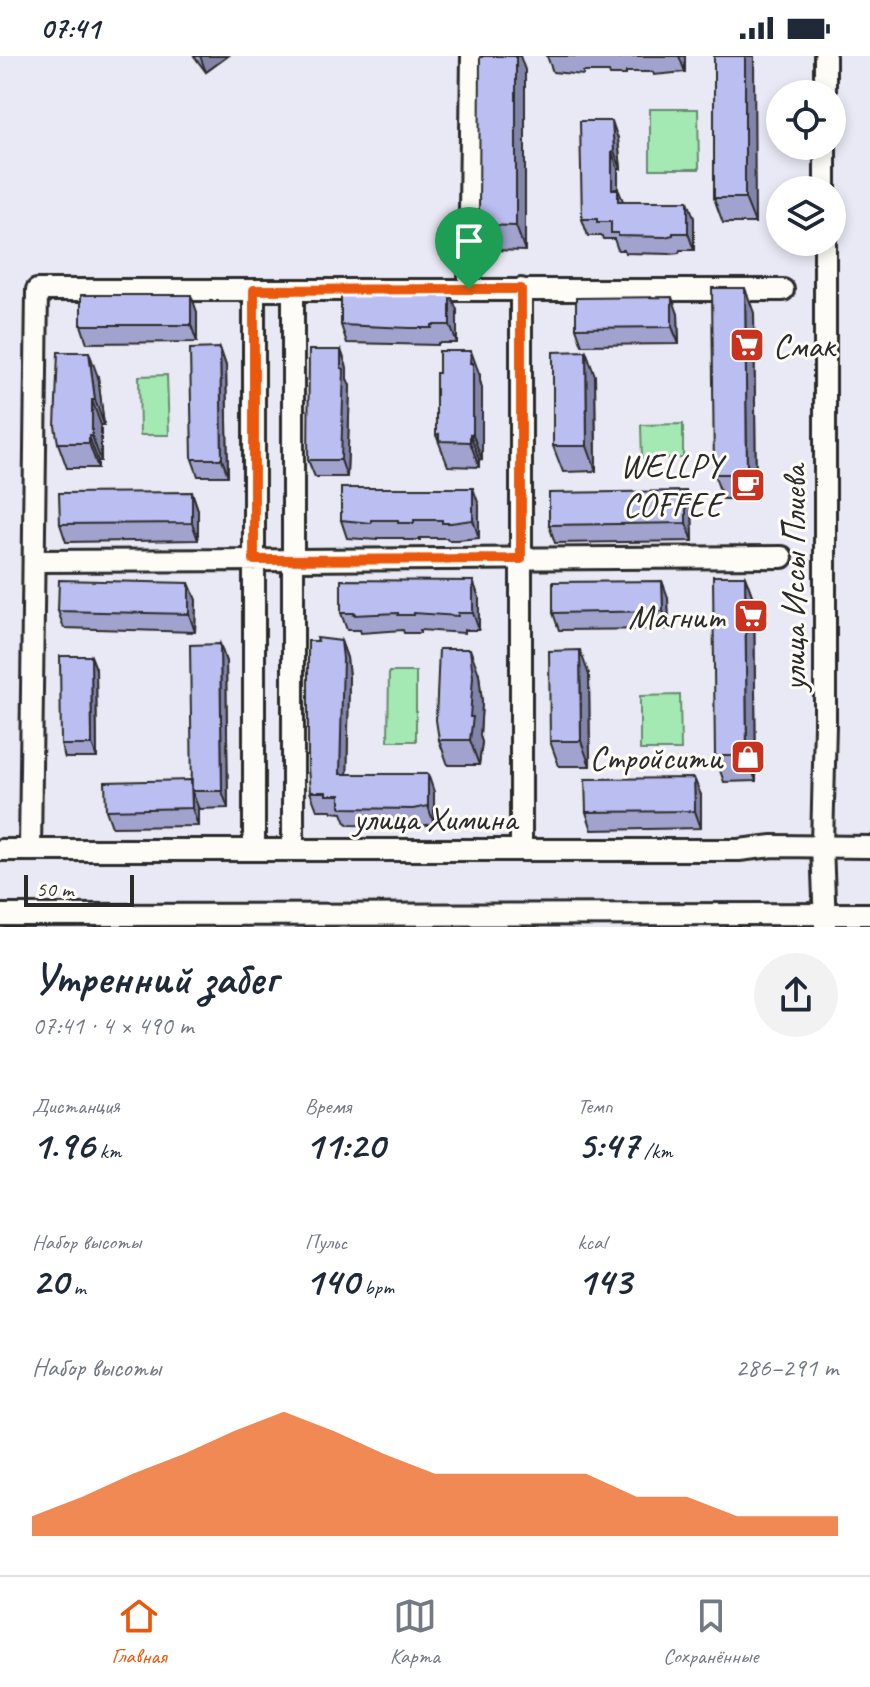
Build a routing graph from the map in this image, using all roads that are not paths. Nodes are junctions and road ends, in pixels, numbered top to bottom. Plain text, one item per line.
1 (472, 56) edge
2 (825, 56) edge
3 (825, 80) edge
4 (825, 256) edge
5 (469, 289) junction
6 (521, 289) junction
7 (254, 290) junction
8 (293, 290) junction
9 (783, 290) dead end
10 (782, 557) dead end
11 (521, 559) junction
12 (254, 560) junction
13 (293, 560) junction
14 (34, 561) junction
15 (822, 845) junction
16 (870, 847) edge
17 (0, 850) edge
18 (30, 850) junction
19 (254, 850) junction
20 (293, 850) junction
21 (521, 850) junction
22 (870, 914) edge
23 (0, 915) edge
24 (825, 921) edge

1 - 5 street
2 - 3 street
4 - 15 street, улица Иссы Плиева
5 - 6 street
5 - 8 street
6 - 9 street
6 - 11 street
7 - 8 street
7 - 12 street
7 - 14 street
8 - 13 street
10 - 11 street
11 - 13 street
11 - 21 street
12 - 13 street
12 - 14 street
12 - 19 street
13 - 20 street
14 - 18 street
15 - 16 street, улица Химина
15 - 21 street, улица Химина
15 - 24 street, улица Иссы Плиева
17 - 18 street, улица Химина
18 - 19 street, улица Химина
19 - 20 street, улица Химина
20 - 21 street, улица Химина
22 - 24 street
23 - 24 street

